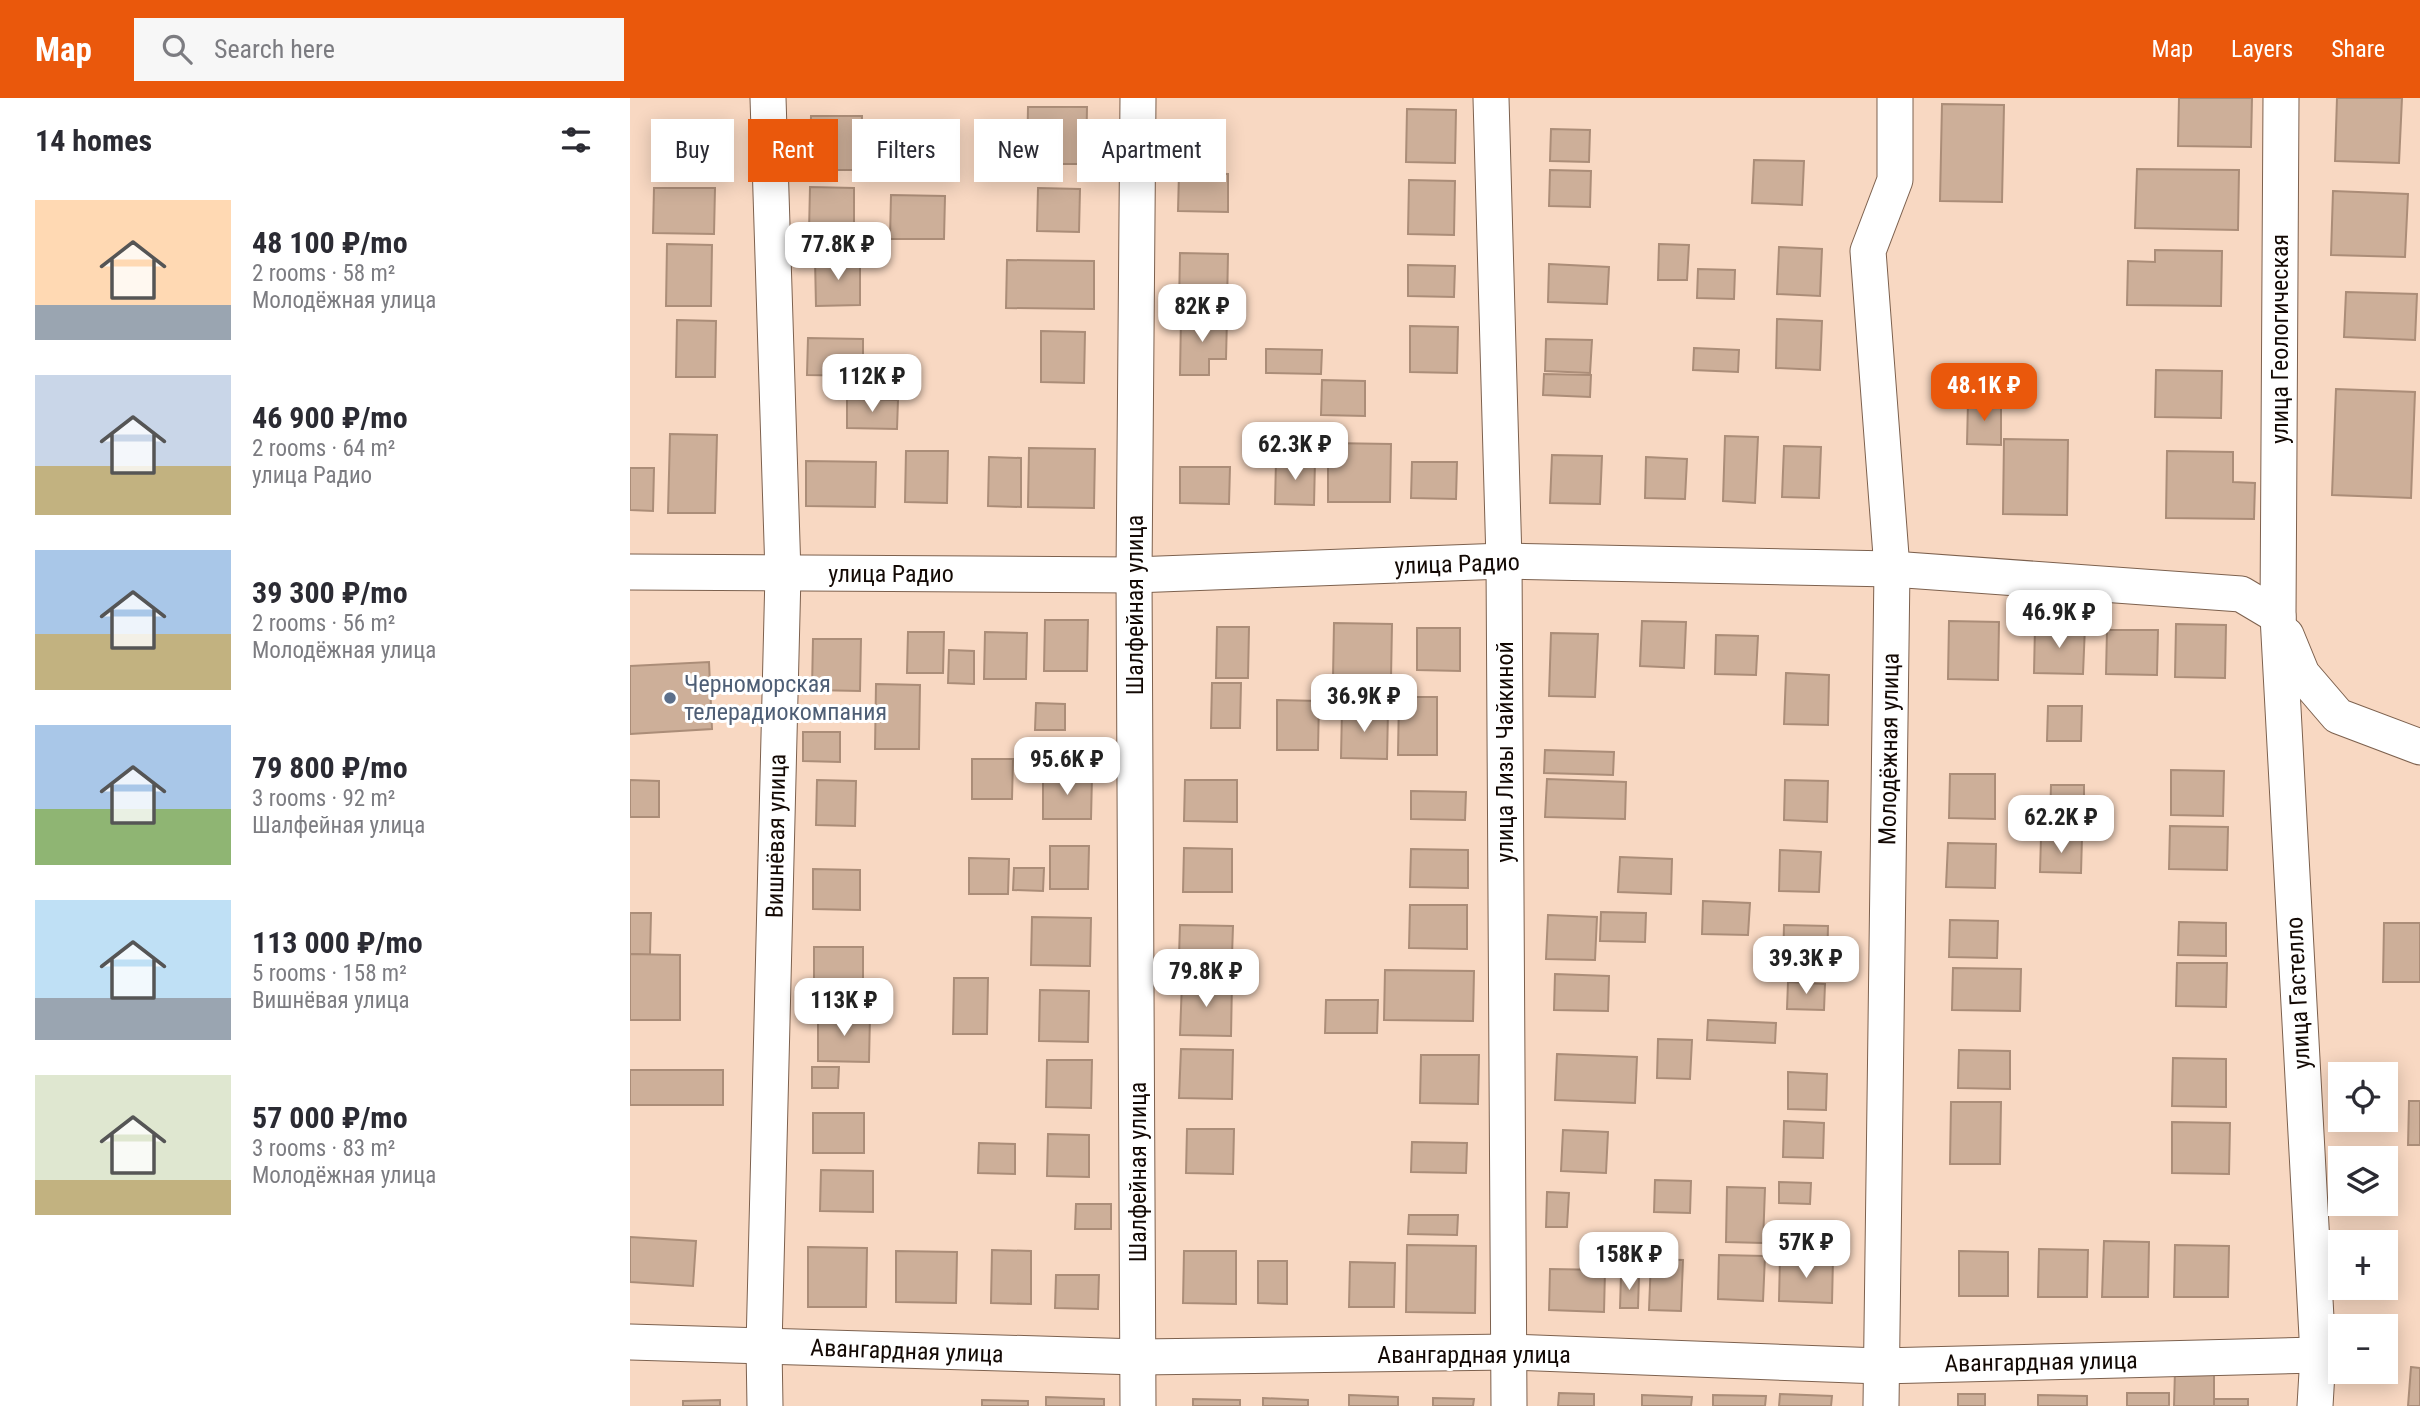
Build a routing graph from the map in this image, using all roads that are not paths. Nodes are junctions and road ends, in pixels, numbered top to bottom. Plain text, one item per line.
1 (768, 98) edge
2 (1138, 98) edge
3 (1491, 98) edge
4 (1895, 98) edge
5 (2281, 98) edge
6 (1504, 561) junction
7 (1892, 569) junction
8 (630, 572) edge
9 (783, 574) junction
10 (1134, 575) junction
11 (2278, 579) joint
12 (2278, 615) junction
13 (2420, 747) edge
14 (630, 1342) edge
15 (764, 1347) junction
16 (1508, 1352) junction
17 (2318, 1355) junction
18 (1139, 1357) junction
19 (1880, 1366) junction
20 (765, 1406) edge
21 (1138, 1406) edge
22 (1509, 1406) edge
23 (1881, 1406) edge
24 (2315, 1406) edge

1 - 9 street, Вишнёвая улица
2 - 10 street, Шалфейная улица
3 - 6 street, улица Лизы Чайкиной
4 - 7 street, Молодёжная улица
5 - 11 street, улица Геологическая
6 - 7 street, улица Радио
6 - 10 street, улица Радио
6 - 16 street, улица Лизы Чайкиной
7 - 12 street, улица Радио
7 - 19 street, Молодёжная улица
8 - 9 street, улица Радио
9 - 10 street, улица Радио
9 - 15 street, Вишнёвая улица
10 - 18 street, Шалфейная улица
11 - 12 street, улица Гастелло
12 - 13 street
12 - 17 street, улица Гастелло
14 - 15 street, Авангардная улица
15 - 18 street, Авангардная улица
15 - 20 street, Вишнёвая улица
16 - 18 street, Авангардная улица
16 - 19 street, Авангардная улица
16 - 22 street, улица Лизы Чайкиной
17 - 19 street, Авангардная улица
17 - 24 street, улица Гастелло
18 - 21 street, Шалфейная улица
19 - 23 street, Молодёжная улица

